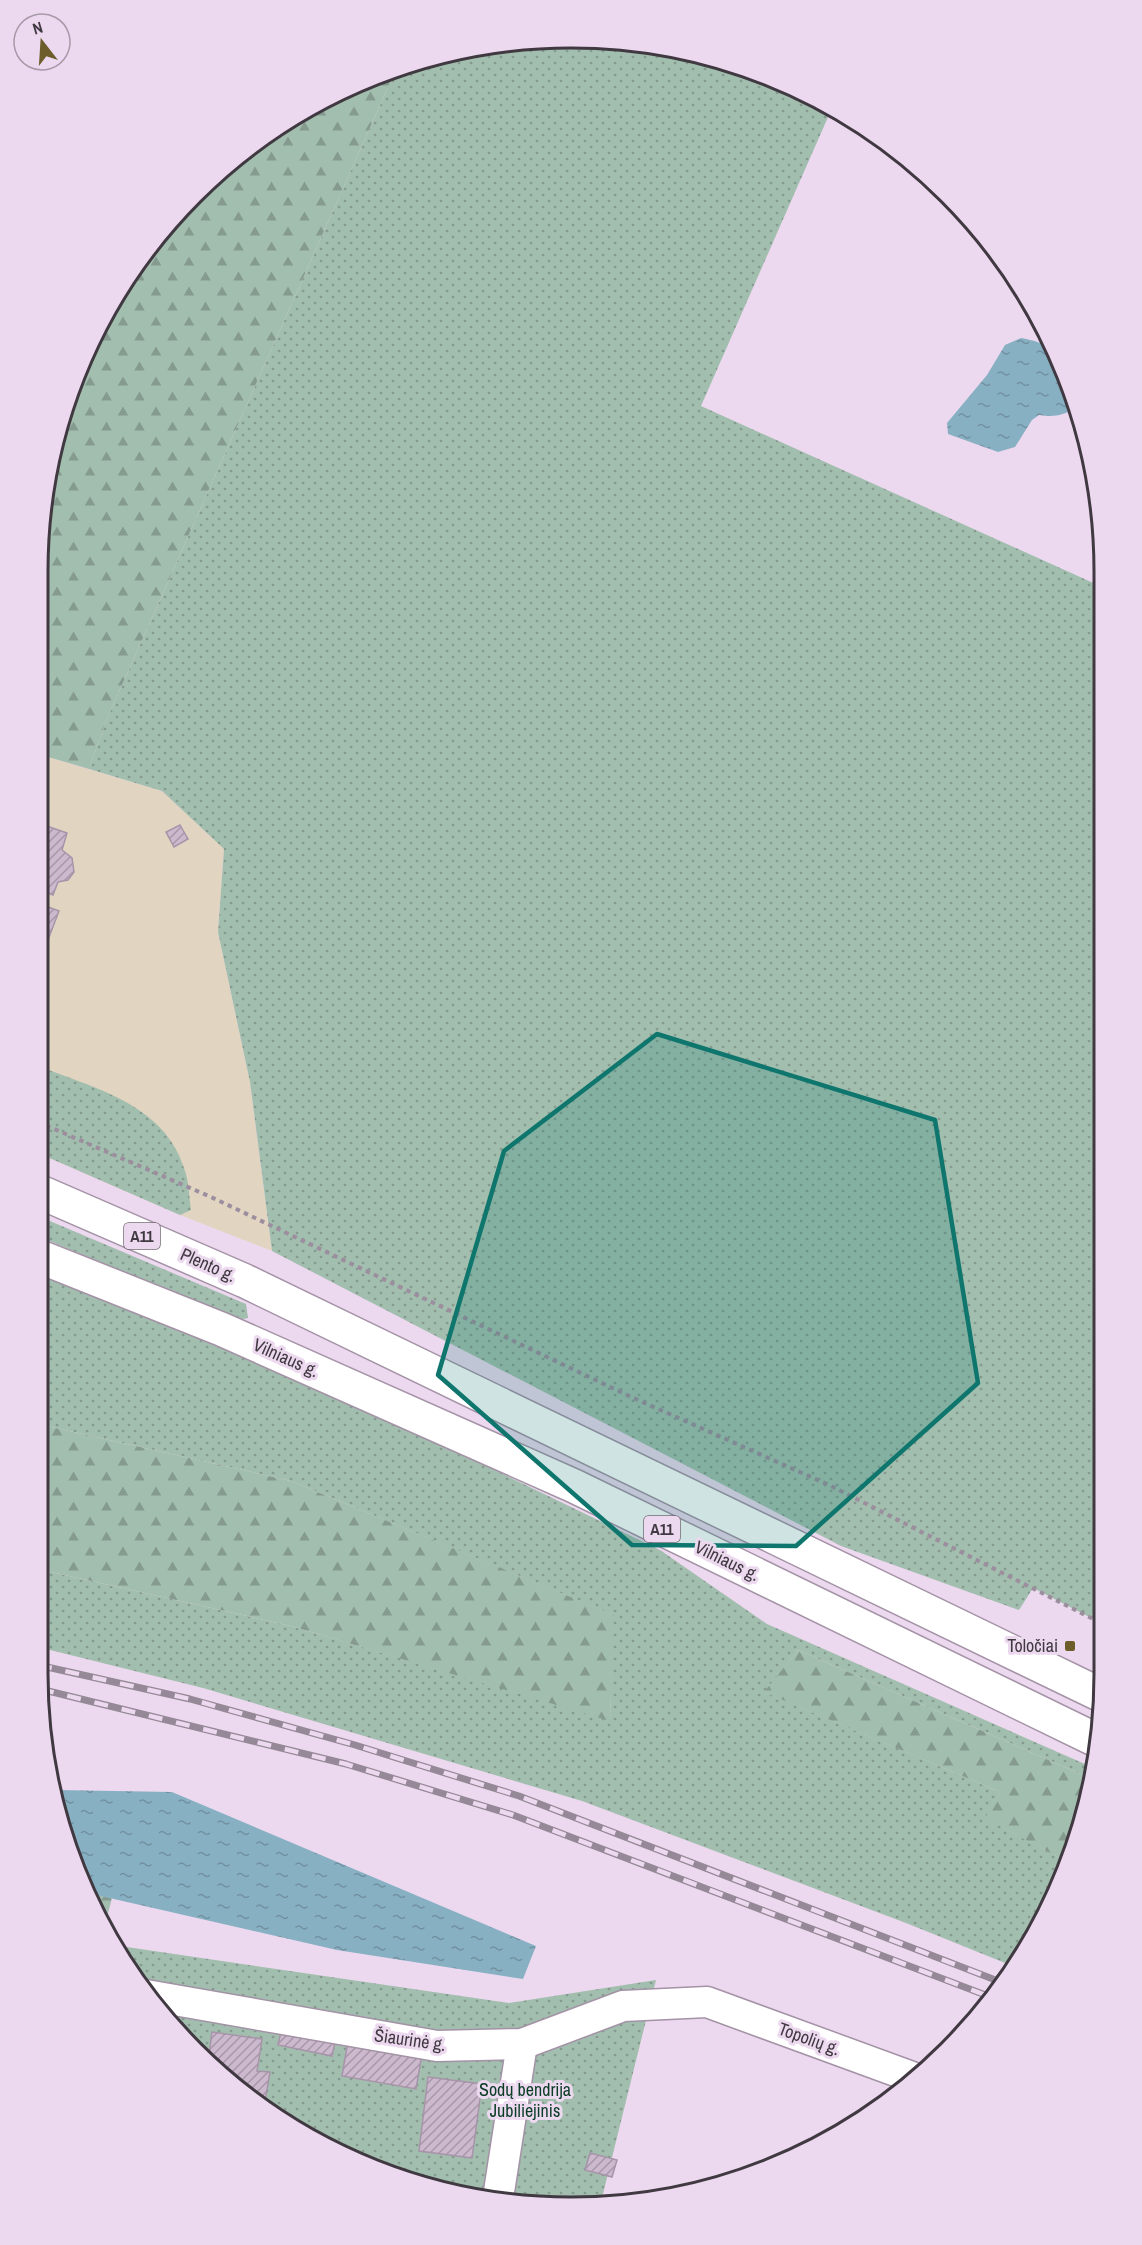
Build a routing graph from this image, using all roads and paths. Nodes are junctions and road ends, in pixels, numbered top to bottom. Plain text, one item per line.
1 (48, 1126) edge
2 (48, 1195) edge
3 (48, 1260) edge
4 (1094, 1619) edge
5 (1093, 1691) edge
6 (1090, 1737) edge
7 (707, 2002) joint
8 (165, 2003) edge
9 (522, 2044) junction
10 (906, 2075) edge
11 (499, 2192) edge

1 - 4 path
2 - 5 highway, Plento g. / A11
3 - 6 highway, Vilniaus g. / A11
7 - 9 street, Šiaurinė g.
7 - 10 street, Topolių g.
8 - 9 street, Šiaurinė g.
9 - 11 street

